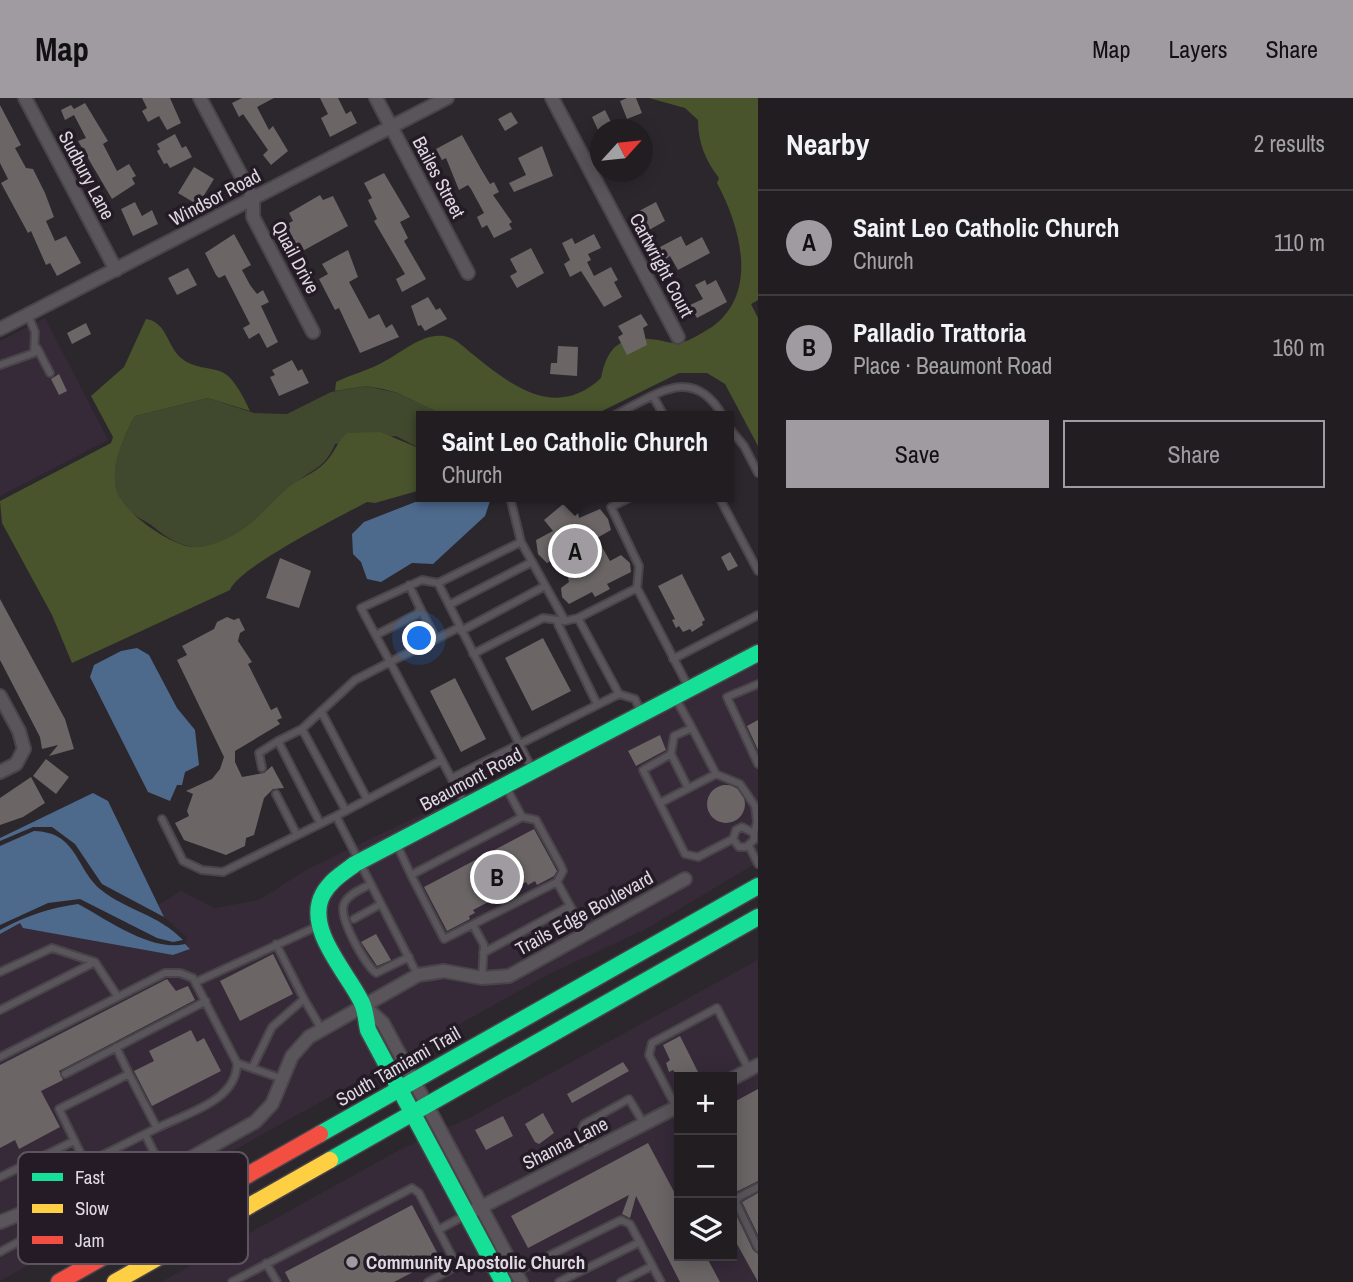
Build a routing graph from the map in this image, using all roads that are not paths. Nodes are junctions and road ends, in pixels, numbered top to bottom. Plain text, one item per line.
1 (25, 98) edge
2 (200, 98) edge
3 (376, 98) edge
4 (447, 98) edge
5 (552, 98) edge
6 (391, 127) junction
7 (253, 198) junction
8 (116, 270) junction
9 (468, 274) dead end
10 (28, 315) junction
11 (0, 329) edge
12 (313, 332) dead end
13 (678, 337) dead end
14 (37, 348) junction
15 (0, 365) edge
16 (50, 373) dead end
17 (653, 396) junction
18 (631, 411) edge
19 (661, 411) edge
20 (720, 411) edge
21 (734, 434) edge
22 (758, 473) edge
23 (511, 502) edge
24 (621, 502) edge
25 (722, 502) edge
26 (521, 542) junction
27 (532, 562) junction
28 (758, 571) edge
29 (438, 583) junction
30 (409, 585) junction
31 (545, 586) junction
32 (637, 588) junction
33 (449, 605) junction
34 (419, 608) junction
35 (758, 615) edge
36 (579, 618) junction
37 (556, 620) junction
38 (565, 621) junction
39 (461, 629) junction
40 (376, 635) junction
41 (436, 639) junction
42 (758, 653) edge
43 (473, 654) junction
44 (674, 659) junction
45 (390, 662) junction
46 (758, 684) edge
47 (682, 693) junction
48 (619, 694) junction
49 (0, 696) edge
50 (597, 704) junction
51 (321, 712) junction
52 (642, 713) junction
53 (692, 728) junction
54 (302, 729) junction
55 (278, 741) junction
56 (519, 742) junction
57 (671, 754) junction
58 (442, 760) junction
59 (758, 764) edge
60 (262, 768) dead end
61 (533, 770) junction
62 (0, 772) edge
63 (716, 774) junction
64 (452, 778) junction
65 (506, 785) junction
66 (688, 788) junction
67 (276, 794) dead end
68 (367, 799) junction
69 (660, 803) junction
70 (466, 806) junction
71 (346, 810) junction
72 (336, 816) junction
73 (522, 817) junction
74 (162, 819) dead end
75 (320, 823) junction
76 (754, 833) junction
77 (297, 835) junction
78 (733, 839) junction
79 (396, 843) junction
80 (749, 846) junction
81 (359, 862) junction
82 (758, 864) edge
83 (411, 875) junction
84 (685, 879) dead end
85 (557, 882) junction
86 (370, 884) junction
87 (758, 886) edge
88 (758, 903) edge
89 (381, 904) junction
90 (570, 906) junction
91 (758, 917) edge
92 (354, 919) dead end
93 (473, 925) junction
94 (320, 926) junction
95 (586, 935) junction
96 (276, 944) junction
97 (699, 951) junction
98 (483, 953) junction
99 (409, 957) junction
100 (94, 962) junction
101 (0, 972) edge
102 (418, 975) junction
103 (482, 978) junction
104 (196, 982) junction
105 (118, 997) junction
106 (304, 999) junction
107 (206, 1001) junction
108 (363, 1006) junction
109 (0, 1010) edge
110 (321, 1030) junction
111 (116, 1047) junction
112 (0, 1057) edge
113 (237, 1063) junction
114 (252, 1068) junction
115 (754, 1068) edge
116 (65, 1074) dead end
117 (129, 1074) junction
118 (737, 1076) edge
119 (283, 1079) junction
120 (415, 1080) junction
121 (400, 1089) junction
122 (674, 1100) edge
123 (429, 1104) junction
124 (674, 1109) edge
125 (414, 1113) junction
126 (644, 1124) junction
127 (158, 1128) junction
128 (145, 1134) junction
129 (74, 1141) junction
130 (52, 1152) edge
131 (79, 1152) edge
132 (109, 1152) edge
133 (154, 1152) edge
134 (201, 1152) edge
135 (590, 1152) junction
136 (18, 1168) edge
137 (248, 1175) edge
138 (0, 1177) edge
139 (758, 1187) edge
140 (248, 1207) edge
141 (475, 1210) junction
142 (18, 1215) edge
143 (0, 1222) edge
144 (438, 1230) junction
145 (18, 1241) edge
146 (640, 1242) junction
147 (758, 1248) edge
148 (0, 1252) edge
149 (266, 1262) junction
150 (91, 1264) edge
151 (147, 1264) edge
152 (653, 1266) junction
153 (508, 1279) edge
154 (59, 1282) edge
155 (115, 1282) edge
156 (232, 1282) edge
157 (277, 1282) edge
158 (428, 1282) edge
159 (559, 1282) edge
160 (621, 1282) edge
161 (661, 1282) edge

1 - 8 street, Sudbury Lane
2 - 7 street, Quail Drive
3 - 6 street, Bailes Street
4 - 6 street, Windsor Road
5 - 13 street, Cartwright Court
6 - 7 street, Windsor Road
6 - 9 street, Bailes Street
7 - 8 street, Windsor Road
7 - 12 street, Quail Drive
8 - 10 street, Windsor Road
10 - 11 street, Windsor Road
10 - 14 lane
14 - 15 lane
14 - 16 lane
17 - 18 lane
17 - 19 lane
17 - 20 lane
21 - 22 lane
23 - 26 lane
24 - 32 lane
25 - 28 lane
26 - 27 lane
26 - 29 lane
27 - 31 lane
27 - 33 lane
29 - 30 lane
29 - 33 lane
30 - 34 lane
30 - 40 lane
31 - 38 lane
31 - 39 lane
32 - 36 lane
32 - 44 lane
33 - 39 lane
34 - 40 lane
34 - 41 lane
35 - 44 lane
36 - 38 lane
36 - 48 lane
37 - 38 lane
37 - 43 lane
37 - 50 lane
39 - 41 lane
39 - 43 lane
40 - 45 lane
41 - 45 lane
42 - 47 main road, Beaumont Road
43 - 56 lane
44 - 47 lane
45 - 51 lane
45 - 58 lane
46 - 59 lane
47 - 52 main road, Beaumont Road
47 - 53 lane
48 - 50 lane
48 - 52 lane
49 - 62 street
50 - 56 lane
51 - 54 lane
51 - 68 lane
52 - 61 main road, Beaumont Road
53 - 57 lane
53 - 63 lane
54 - 55 lane
54 - 71 lane
55 - 60 lane
55 - 75 lane
56 - 61 lane
56 - 64 lane
57 - 66 lane
57 - 69 lane
58 - 64 lane
58 - 68 lane
61 - 65 main road, Beaumont Road
63 - 66 lane
63 - 76 lane
64 - 70 lane
65 - 70 main road, Beaumont Road
65 - 73 lane
66 - 69 lane
67 - 77 lane
68 - 71 lane
69 - 78 lane
70 - 79 main road, Beaumont Road
71 - 72 lane
72 - 75 lane
72 - 81 lane
73 - 83 lane
73 - 85 lane
74 - 77 lane
75 - 77 lane
76 - 78 lane
76 - 80 lane
78 - 80 lane
79 - 81 main road, Beaumont Road
79 - 83 lane
80 - 82 lane
81 - 86 lane
81 - 94 main road, Beaumont Road
83 - 93 lane
84 - 95 street, Trails Edge Boulevard
85 - 90 lane
85 - 93 lane
86 - 89 lane
86 - 99 lane
87 - 120 main road, South Tamiami Trail
88 - 97 main road
89 - 92 lane
89 - 99 lane
90 - 95 lane
90 - 98 lane
91 - 97 main road
93 - 98 lane
94 - 96 lane
94 - 108 main road
95 - 103 street, Trails Edge Boulevard
96 - 104 lane
96 - 106 lane
97 - 123 main road
98 - 103 lane
99 - 102 lane
100 - 101 lane
100 - 105 lane
100 - 109 lane
102 - 103 street, Trails Edge Boulevard
102 - 108 street, Trails Edge Boulevard
104 - 105 lane
104 - 107 lane
105 - 112 lane
106 - 110 lane
106 - 114 lane
107 - 111 lane
107 - 113 lane
108 - 110 street, Trails Edge Boulevard
108 - 120 street
108 - 121 main road
110 - 119 street, Trails Edge Boulevard
111 - 116 lane
111 - 117 lane
113 - 114 lane
113 - 127 lane
114 - 119 lane
115 - 118 street
115 - 122 lane
117 - 127 lane
117 - 129 lane
119 - 134 street, Trails Edge Boulevard
120 - 121 main road, South Tamiami Trail
120 - 123 street
121 - 125 main road
121 - 137 main road, South Tamiami Trail
123 - 125 main road
123 - 141 street
124 - 126 street, Shanna Lane
125 - 140 main road
125 - 141 main road
126 - 135 street, Shanna Lane
126 - 135 lane
127 - 128 lane
128 - 132 lane
128 - 133 lane
129 - 130 lane
129 - 131 lane
135 - 141 street, Shanna Lane
136 - 138 lane
139 - 147 lane
141 - 144 lane
141 - 153 main road
142 - 143 street, Trails Edge Boulevard
144 - 149 lane
144 - 158 lane
145 - 148 lane
146 - 152 lane
146 - 153 lane
146 - 159 lane
149 - 156 lane
149 - 157 lane
150 - 154 main road, South Tamiami Trail
151 - 155 main road
152 - 160 lane
152 - 161 lane

